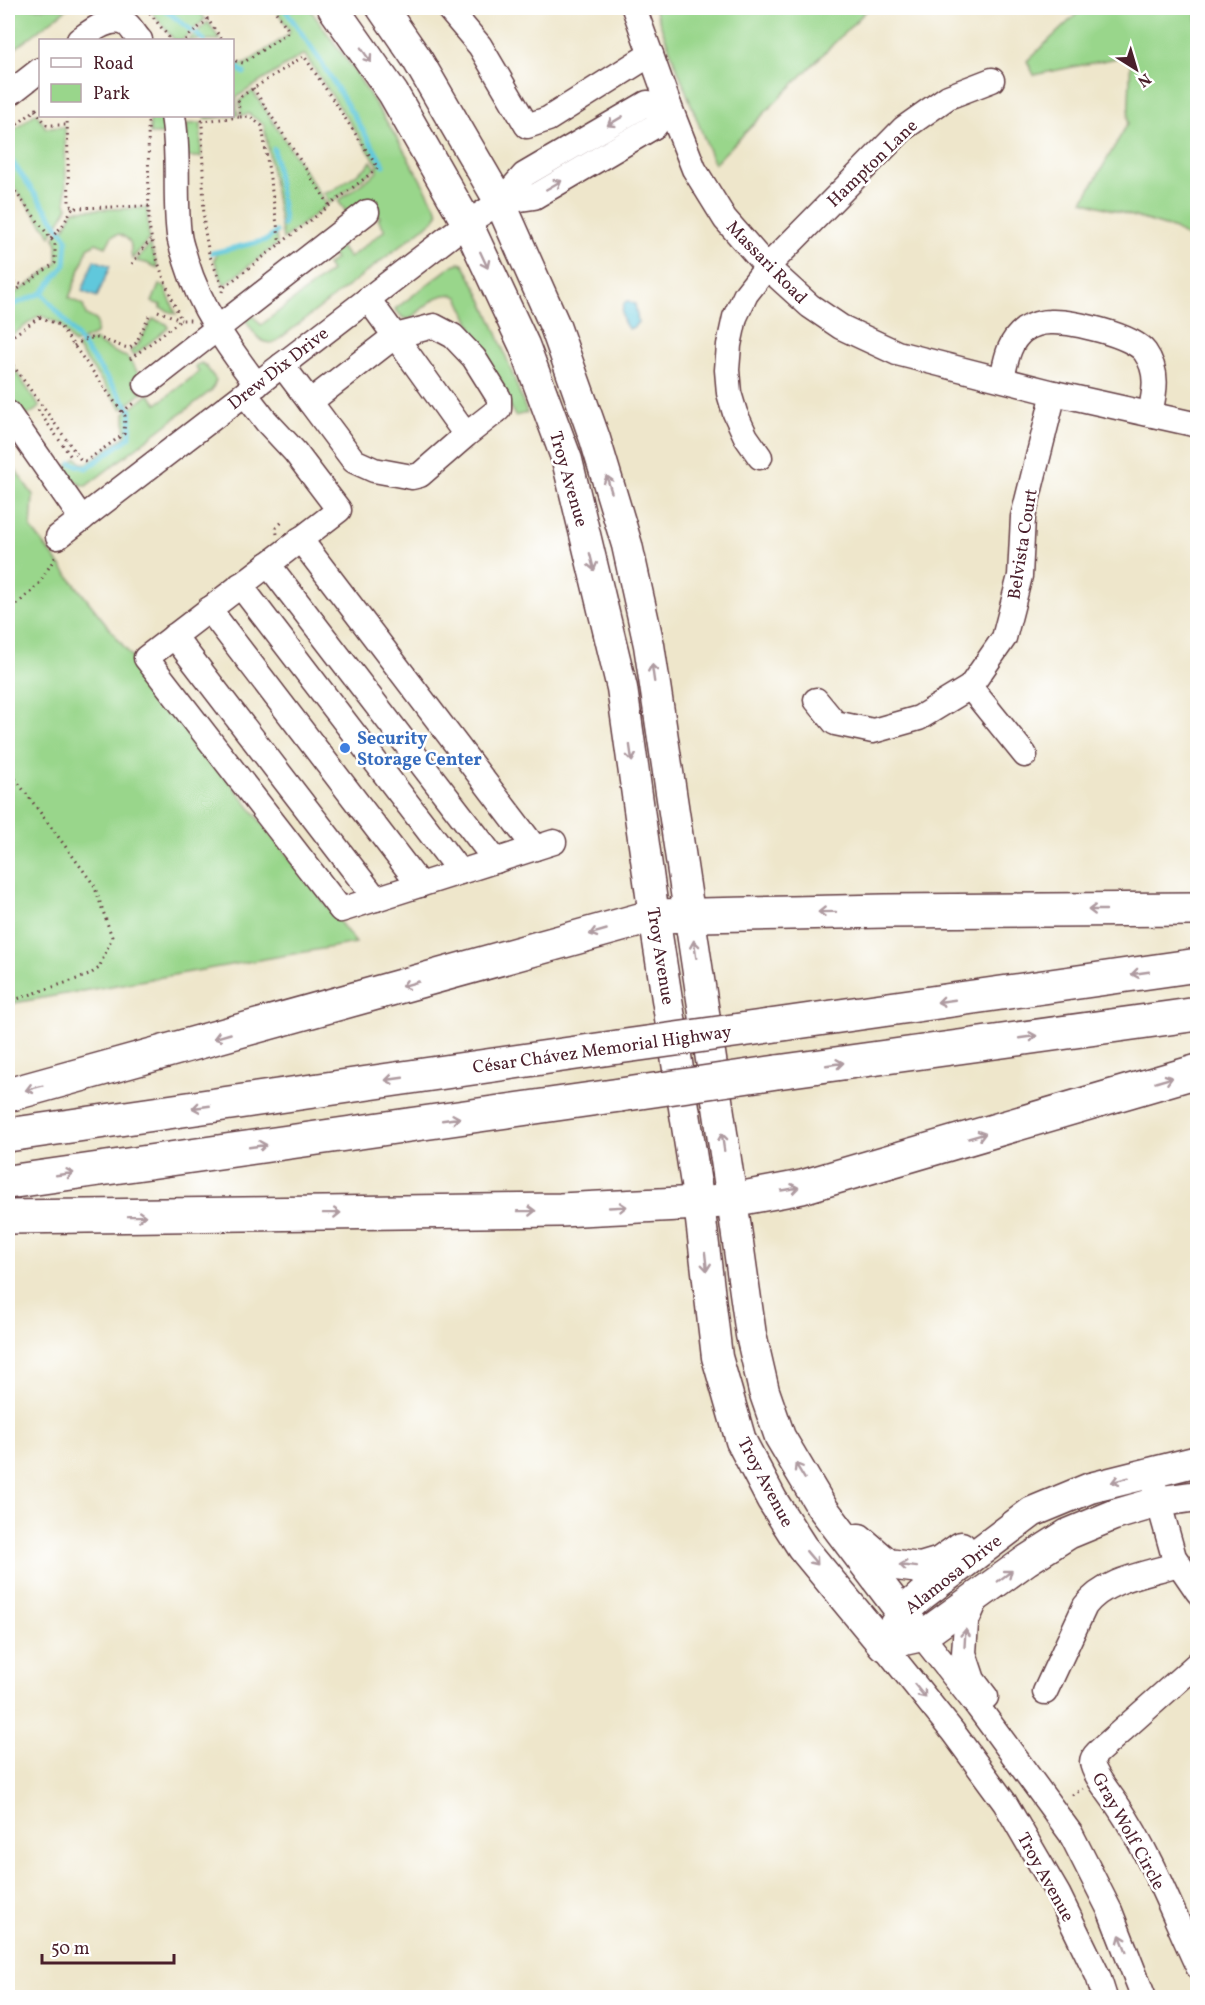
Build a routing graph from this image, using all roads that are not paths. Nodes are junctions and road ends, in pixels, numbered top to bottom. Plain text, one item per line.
1 (333, 8) edge
2 (382, 8) edge
3 (448, 8) edge
4 (634, 8) edge
5 (81, 39) edge
6 (139, 39) edge
7 (651, 54) junction
8 (39, 71) edge
9 (992, 80) dead end
10 (8, 95) edge
11 (669, 105) junction
12 (173, 117) edge
13 (500, 202) junction
14 (367, 212) dead end
15 (467, 223) junction
16 (767, 267) junction
17 (368, 298) junction
18 (212, 319) junction
19 (395, 336) junction
20 (282, 365) junction
21 (1002, 379) junction
22 (146, 384) dead end
23 (251, 389) junction
24 (1054, 393) junction
25 (310, 402) junction
26 (8, 413) edge
27 (1150, 414) junction
28 (1197, 425) edge
29 (466, 435) junction
30 (760, 457) dead end
31 (82, 519) junction
32 (58, 537) road end
33 (300, 539) junction
34 (268, 564) junction
35 (240, 585) junction
36 (209, 609) junction
37 (174, 636) junction
38 (970, 687) junction
39 (816, 700) dead end
40 (1025, 754) dead end
41 (496, 861) junction
42 (460, 872) junction
43 (420, 885) junction
44 (376, 899) junction
45 (1197, 909) edge
46 (690, 915) junction
47 (654, 916) junction
48 (1197, 965) edge
49 (1197, 1014) edge
50 (1197, 1071) edge
51 (8, 1095) edge
52 (8, 1135) edge
53 (8, 1182) edge
54 (732, 1200) junction
55 (699, 1203) junction
56 (8, 1217) edge
57 (1197, 1461) edge
58 (1150, 1472) junction
59 (1197, 1496) edge
60 (1157, 1502) junction
61 (821, 1506) junction
62 (1032, 1512) junction
63 (1178, 1564) junction
64 (1197, 1592) edge
65 (978, 1596) junction
66 (902, 1613) junction
67 (922, 1636) junction
68 (883, 1645) junction
69 (1197, 1663) edge
70 (1044, 1692) dead end
71 (1071, 1834) junction
72 (1197, 1968) edge
73 (1105, 1998) edge
74 (1144, 1998) edge

1 -> 15 main road, Troy Avenue
2 - 13 main road, Troy Avenue
3 - 7 street
4 - 7 street, Massari Road
5 - 6 street
7 - 11 street, Massari Road
8 - 10 street
9 - 16 street, Hampton Lane
11 - 13 street, Drew Dix Drive
11 - 16 street, Massari Road
12 - 18 street
13 - 15 street, Drew Dix Drive
46 -> 13 main road, Troy Avenue
14 - 18 street
15 - 17 street, Drew Dix Drive
15 -> 47 main road, Troy Avenue
16 - 21 street, Massari Road
16 - 30 street, Hampton Lane
17 - 19 street
17 - 20 street, Drew Dix Drive
18 - 22 street
18 - 23 street
19 - 25 street
19 - 29 street
19 - 29 street
20 - 23 street, Drew Dix Drive
20 - 25 street
21 - 24 street, Massari Road
21 - 27 street
23 - 31 street, Drew Dix Drive
23 - 33 street
24 - 27 street, Massari Road
24 - 38 street, Belvista Court
25 - 29 street
26 - 31 street
27 - 28 street, Massari Road
31 - 32 street, Drew Dix Drive
33 - 34 street
33 - 41 street
34 - 35 street
34 - 41 street
35 - 36 street
35 - 42 street
36 - 37 street
36 - 43 street
37 - 44 street
37 - 44 street
38 - 39 street, Belvista Court
38 - 40 street
41 - 42 street
42 - 43 street
43 - 44 street
45 -> 46 highway
46 - 47 highway
54 -> 46 main road, Troy Avenue
47 -> 51 highway
47 - 55 main road, Troy Avenue
48 -> 52 highway, César Chávez Memorial Highway, bridge
53 -> 49 highway, bridge
54 -> 50 highway
54 - 55 highway
61 -> 54 main road, Troy Avenue
56 -> 55 highway
55 -> 68 main road, Troy Avenue
57 - 58 main road, Alamosa Drive
58 - 60 street
58 -> 62 main road, Alamosa Drive
59 - 60 main road, Alamosa Drive
60 - 63 street
65 -> 60 main road, Alamosa Drive
62 -> 61 main road
61 - 66 main road, Troy Avenue
62 - 66 main road, Alamosa Drive
63 - 64 street
63 - 70 street
65 - 67 main road, Alamosa Drive
71 -> 65 street
66 - 67 main road, Troy Avenue
66 - 68 main road, Alamosa Drive
67 - 68 main road, Alamosa Drive
67 - 71 street, Troy Avenue
68 -> 73 street, Troy Avenue
69 - 72 street, Gray Wolf Circle
74 -> 71 street, Troy Avenue

